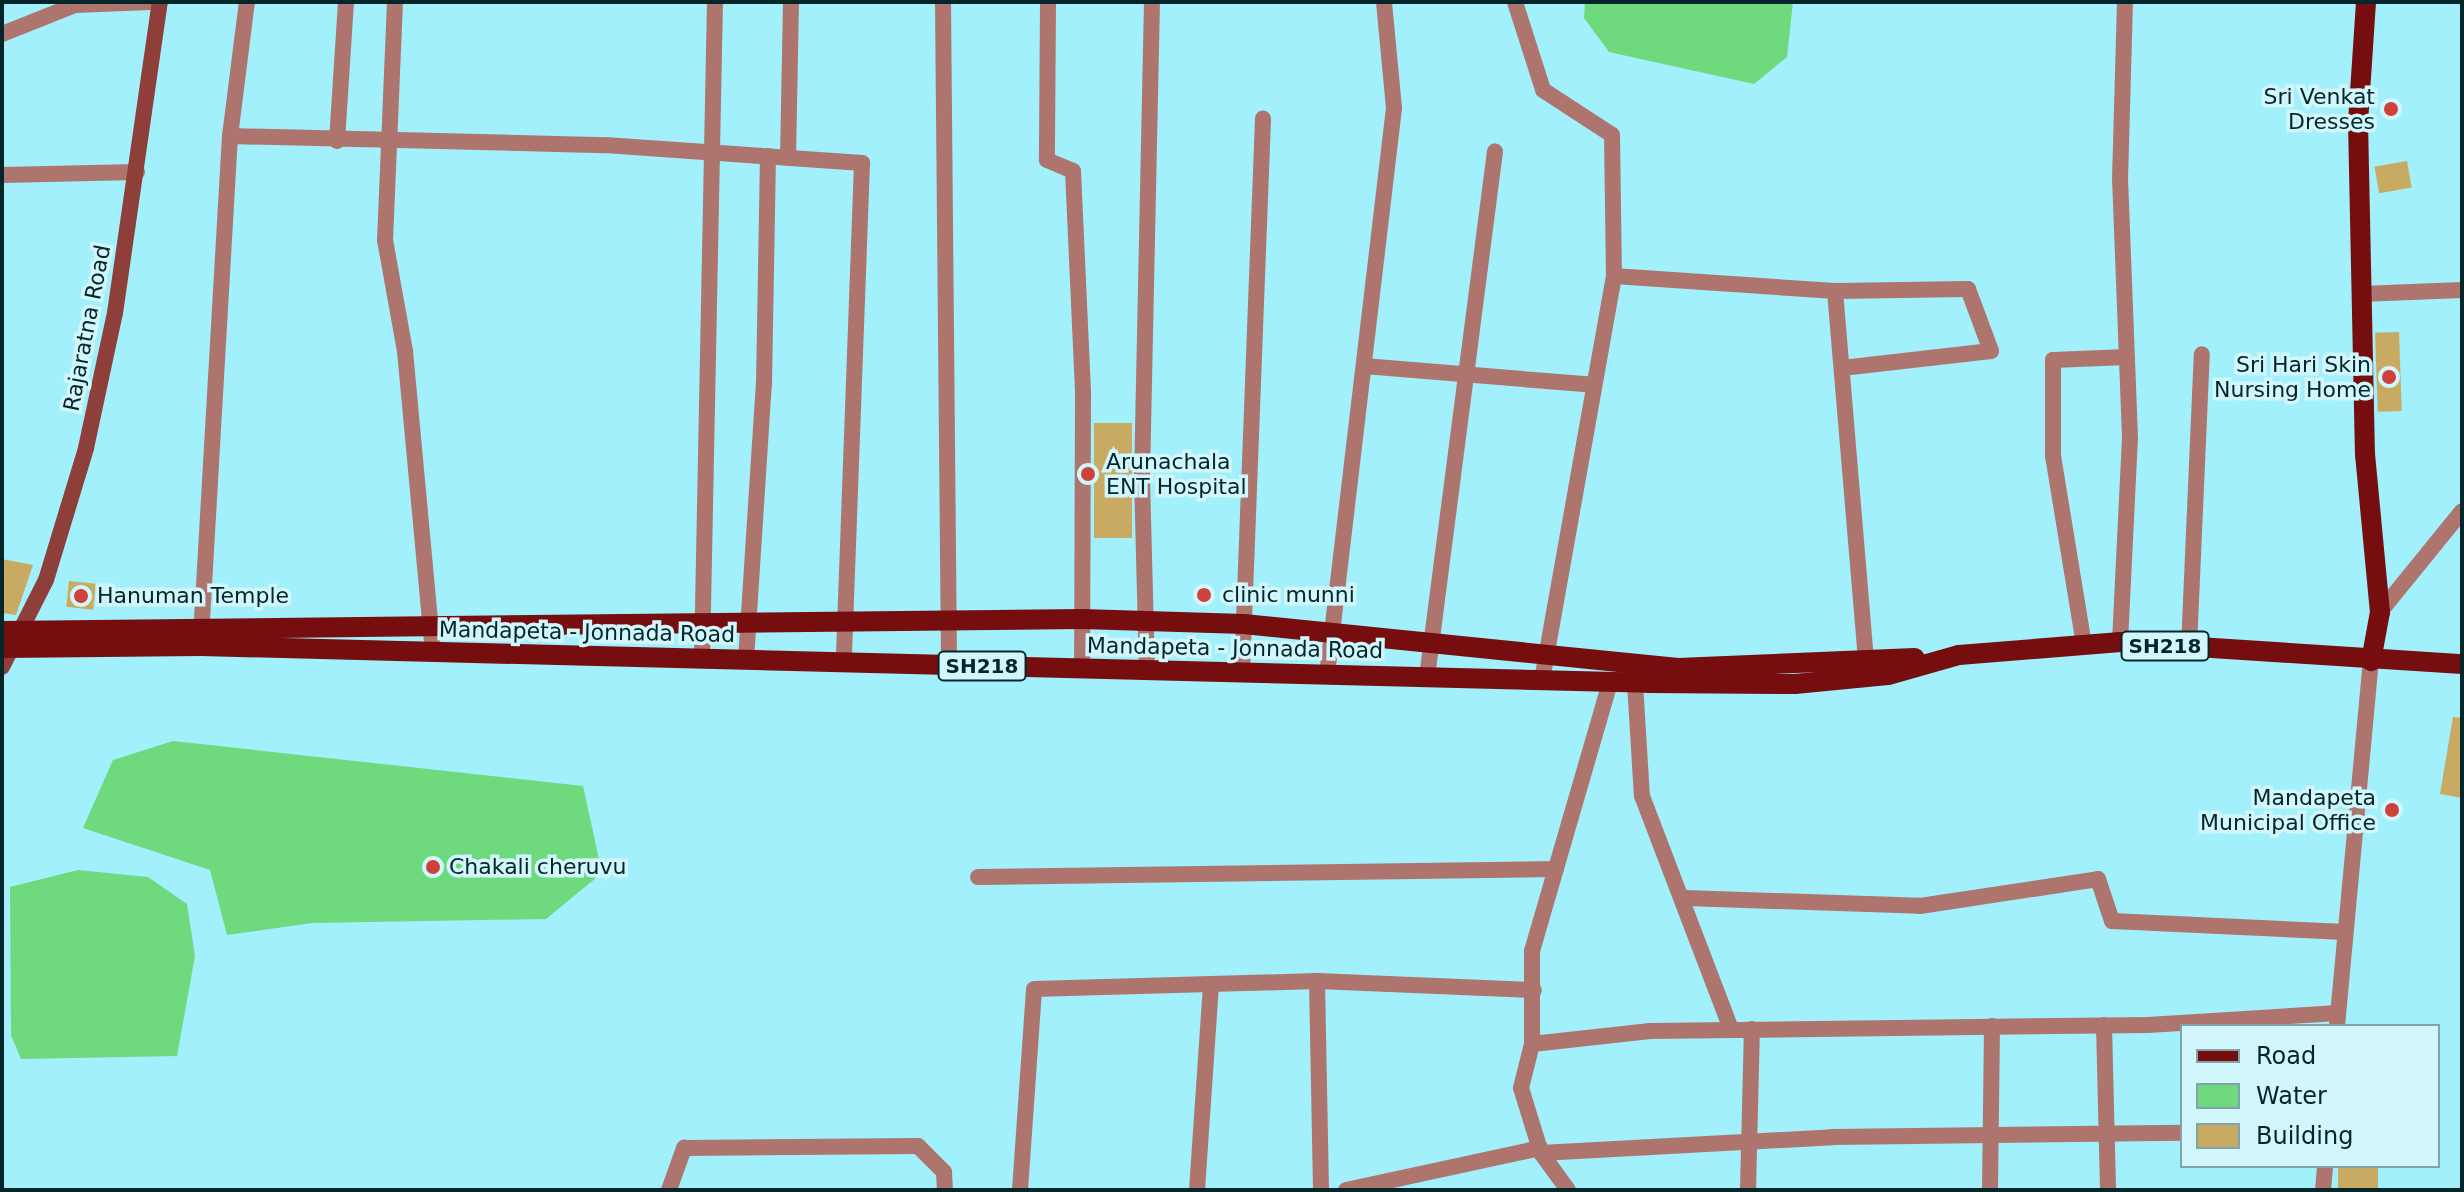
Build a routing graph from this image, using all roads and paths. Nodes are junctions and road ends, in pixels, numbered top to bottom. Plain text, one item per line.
1 (150, 2) edge
2 (160, 2) edge
3 (247, 2) edge
4 (346, 2) edge
5 (395, 2) edge
6 (715, 2) edge
7 (791, 2) edge
8 (943, 2) edge
9 (1048, 2) edge
10 (1152, 2) edge
11 (1384, 2) edge
12 (1515, 2) edge
13 (2125, 2) edge
14 (2366, 2) edge
15 (2, 34) edge
16 (1263, 118) dead end
17 (230, 136) junction
18 (337, 141) junction
19 (394, 141) junction
20 (1495, 151) dead end
21 (712, 152) junction
22 (768, 156) junction
23 (788, 158) junction
24 (137, 172) junction
25 (2, 175) edge
26 (1614, 276) junction
27 (2462, 290) edge
28 (1835, 291) junction
29 (2361, 294) junction
30 (2202, 354) dead end
31 (2127, 357) junction
32 (1364, 366) junction
33 (1842, 368) junction
34 (1466, 372) junction
35 (1593, 385) junction
36 (2462, 511) edge
37 (2380, 612) junction
38 (949, 618) junction
39 (1082, 619) junction
40 (845, 622) junction
41 (1146, 622) junction
42 (702, 624) junction
43 (748, 624) junction
44 (1244, 624) junction
45 (431, 628) junction
46 (1332, 635) junction
47 (201, 636) junction
48 (2120, 642) junction
49 (7, 645) edge
50 (2084, 645) junction
51 (1431, 646) junction
52 (2189, 647) junction
53 (433, 652) junction
54 (702, 659) junction
55 (1545, 659) junction
56 (746, 660) junction
57 (2371, 661) junction
58 (844, 662) junction
59 (2462, 664) edge
60 (949, 665) junction
61 (1082, 668) junction
62 (1867, 669) junction
63 (1147, 670) junction
64 (1242, 673) junction
65 (1327, 675) junction
66 (1427, 677) junction
67 (1542, 680) junction
68 (1610, 682) junction
69 (1635, 683) junction
70 (1556, 869) junction
71 (978, 877) dead end
72 (1685, 898) junction
73 (2345, 932) junction
74 (1317, 981) junction
75 (1211, 984) junction
76 (1534, 990) junction
77 (2337, 1020) edge
78 (2104, 1025) junction
79 (1992, 1026) junction
80 (1731, 1029) junction
81 (1752, 1029) junction
82 (1532, 1044) junction
83 (2108, 1133) junction
84 (2180, 1133) edge
85 (1992, 1135) junction
86 (1748, 1141) junction
87 (1541, 1150) junction
88 (2325, 1168) edge
89 (669, 1190) edge
90 (945, 1190) edge
91 (1020, 1190) edge
92 (1197, 1190) edge
93 (1321, 1190) edge
94 (1346, 1190) edge
95 (1568, 1190) edge
96 (1748, 1190) edge
97 (1990, 1190) edge
98 (2108, 1190) edge
99 (2323, 1190) edge

1 - 15 street
2 - 24 street, Rajaratna Road
3 - 17 street
4 - 18 street
5 - 19 street
6 - 21 street
7 - 23 street
8 - 38 street
9 - 39 street
10 - 41 street
11 - 32 street
12 - 26 street
13 - 31 street
14 - 29 main road
16 - 44 street
17 - 18 street
17 - 47 street
18 - 19 street
19 - 21 street
19 - 45 street
20 - 34 street
21 - 22 street
21 - 42 street
22 - 23 street
22 - 43 street
23 - 40 street
24 - 25 street
24 - 49 street, Rajaratna Road
26 - 28 street
26 - 35 street
27 - 29 street
28 - 33 street
28 - 33 street
29 - 37 main road
30 - 52 street
31 - 48 street
31 - 50 street
32 - 34 street
32 - 46 street
33 - 62 street
34 - 35 street
34 - 51 street
35 - 55 street
36 - 37 street
37 - 57 main road
38 - 39 main road, SH218
38 - 40 main road, SH218
38 - 60 street
39 - 41 main road, SH218
39 - 61 street
40 - 43 main road, SH218
40 - 58 street
41 - 44 main road, SH218
41 - 63 street
42 - 43 main road, SH218
42 - 45 main road, SH218
42 - 54 street
43 - 56 street
44 - 46 main road, SH218
44 - 64 street
45 - 47 main road, SH218
45 - 53 street
46 - 51 main road, SH218
46 - 65 street
47 - 49 main road, Mandapeta - Jonnada Road / SH218
47 - 53 main road, Mandapeta - Jonnada Road / SH218
48 - 50 main road, Mandapeta - Jonnada Road / SH218
48 - 52 main road, Mandapeta - Jonnada Road / SH218
50 - 62 main road, Mandapeta - Jonnada Road / SH218
51 - 55 main road, SH218
51 - 66 street
52 - 57 main road, Mandapeta - Jonnada Road / SH218
53 - 54 main road, Mandapeta - Jonnada Road / SH218
54 - 56 main road, Mandapeta - Jonnada Road / SH218
55 - 62 main road, SH218
55 - 67 street
56 - 58 main road, Mandapeta - Jonnada Road / SH218
57 - 59 main road, Mandapeta - Jonnada Road / SH218
57 - 73 street
58 - 60 main road, Mandapeta - Jonnada Road / SH218
60 - 61 main road, Mandapeta - Jonnada Road / SH218
61 - 63 main road, Mandapeta - Jonnada Road / SH218
62 - 69 main road, Mandapeta - Jonnada Road / SH218
63 - 64 main road, Mandapeta - Jonnada Road / SH218
64 - 65 main road, Mandapeta - Jonnada Road / SH218
65 - 66 main road, Mandapeta - Jonnada Road / SH218
66 - 67 main road, Mandapeta - Jonnada Road / SH218
67 - 68 main road, Mandapeta - Jonnada Road / SH218
68 - 69 main road, Mandapeta - Jonnada Road / SH218
68 - 70 street
69 - 72 street
70 - 71 street
70 - 76 street
72 - 73 street
72 - 80 street
73 - 77 street
74 - 75 street
74 - 76 street
74 - 93 street
75 - 91 street
75 - 92 street
76 - 82 street
77 - 78 street
78 - 79 street
78 - 83 street
79 - 81 street
79 - 85 street
80 - 81 street
80 - 82 street
81 - 86 street
82 - 87 street
83 - 84 street
83 - 85 street
83 - 98 street
85 - 86 street
85 - 97 street
86 - 87 street
86 - 96 street
87 - 94 street
87 - 95 street
88 - 99 street
89 - 90 street

